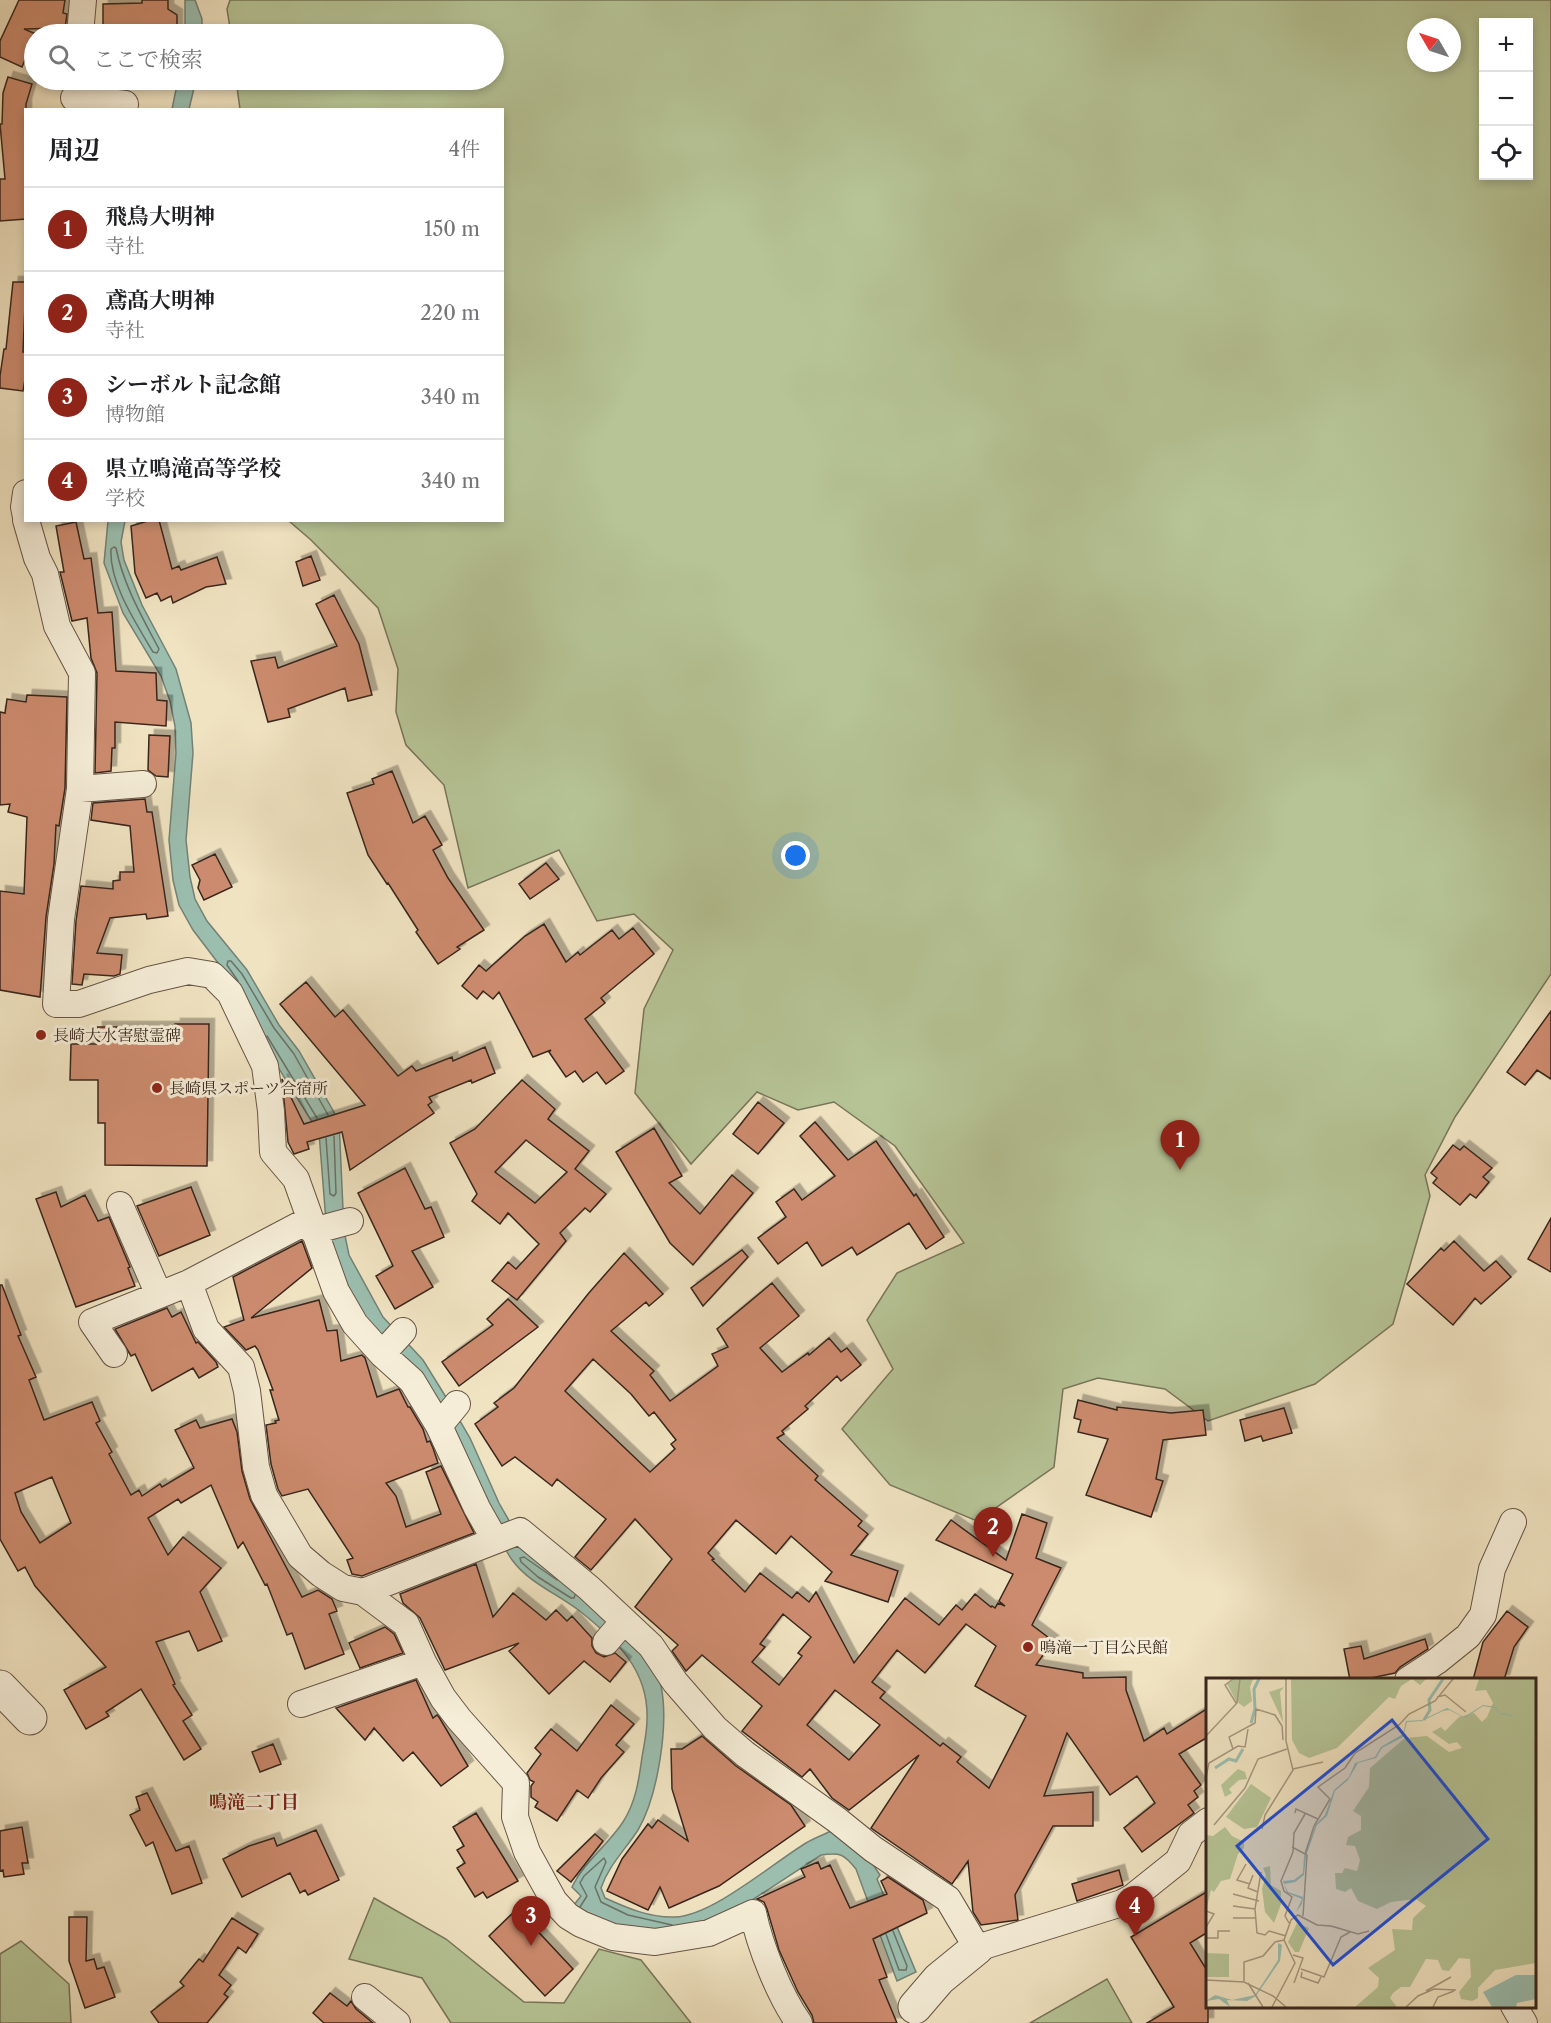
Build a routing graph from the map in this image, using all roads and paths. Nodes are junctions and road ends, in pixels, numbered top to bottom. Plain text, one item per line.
1 (83, 0) edge
2 (81, 24) edge
3 (74, 96) edge
4 (124, 108) edge
5 (27, 522) edge
6 (143, 784) dead end
7 (80, 789) junction
8 (120, 1206) dead end
9 (325, 1225) junction
10 (189, 1282) junction
11 (159, 1295) junction
12 (403, 1331) dead end
13 (114, 1354) dead end
14 (382, 1354) junction
15 (457, 1404) dead end
16 (439, 1425) junction
17 (1513, 1522) dead end
18 (495, 1540) junction
19 (363, 1592) junction
20 (624, 1621) junction
21 (606, 1641) dead end
22 (423, 1662) junction
23 (1411, 1678) edge
24 (0, 1687) edge
25 (301, 1704) dead end
26 (30, 1718) dead end
27 (1206, 1823) edge
28 (977, 1948) junction
29 (364, 1997) dead end
30 (922, 2006) edge
31 (1515, 2008) edge
32 (397, 2023) edge
33 (799, 2023) edge
34 (1524, 2023) edge

1 - 2 street
3 - 4 street
5 - 7 street
6 - 7 street
7 - 9 street
8 - 11 street
9 - 10 street
9 - 14 street
10 - 11 street
10 - 19 street
11 - 13 street
12 - 14 street
14 - 16 street
15 - 16 street
16 - 18 street
17 - 23 street
18 - 19 street
18 - 20 street
19 - 22 street
20 - 21 street
20 - 28 street
22 - 25 street
22 - 33 street
24 - 26 street
27 - 28 street
28 - 30 street
29 - 32 street
31 - 34 street

